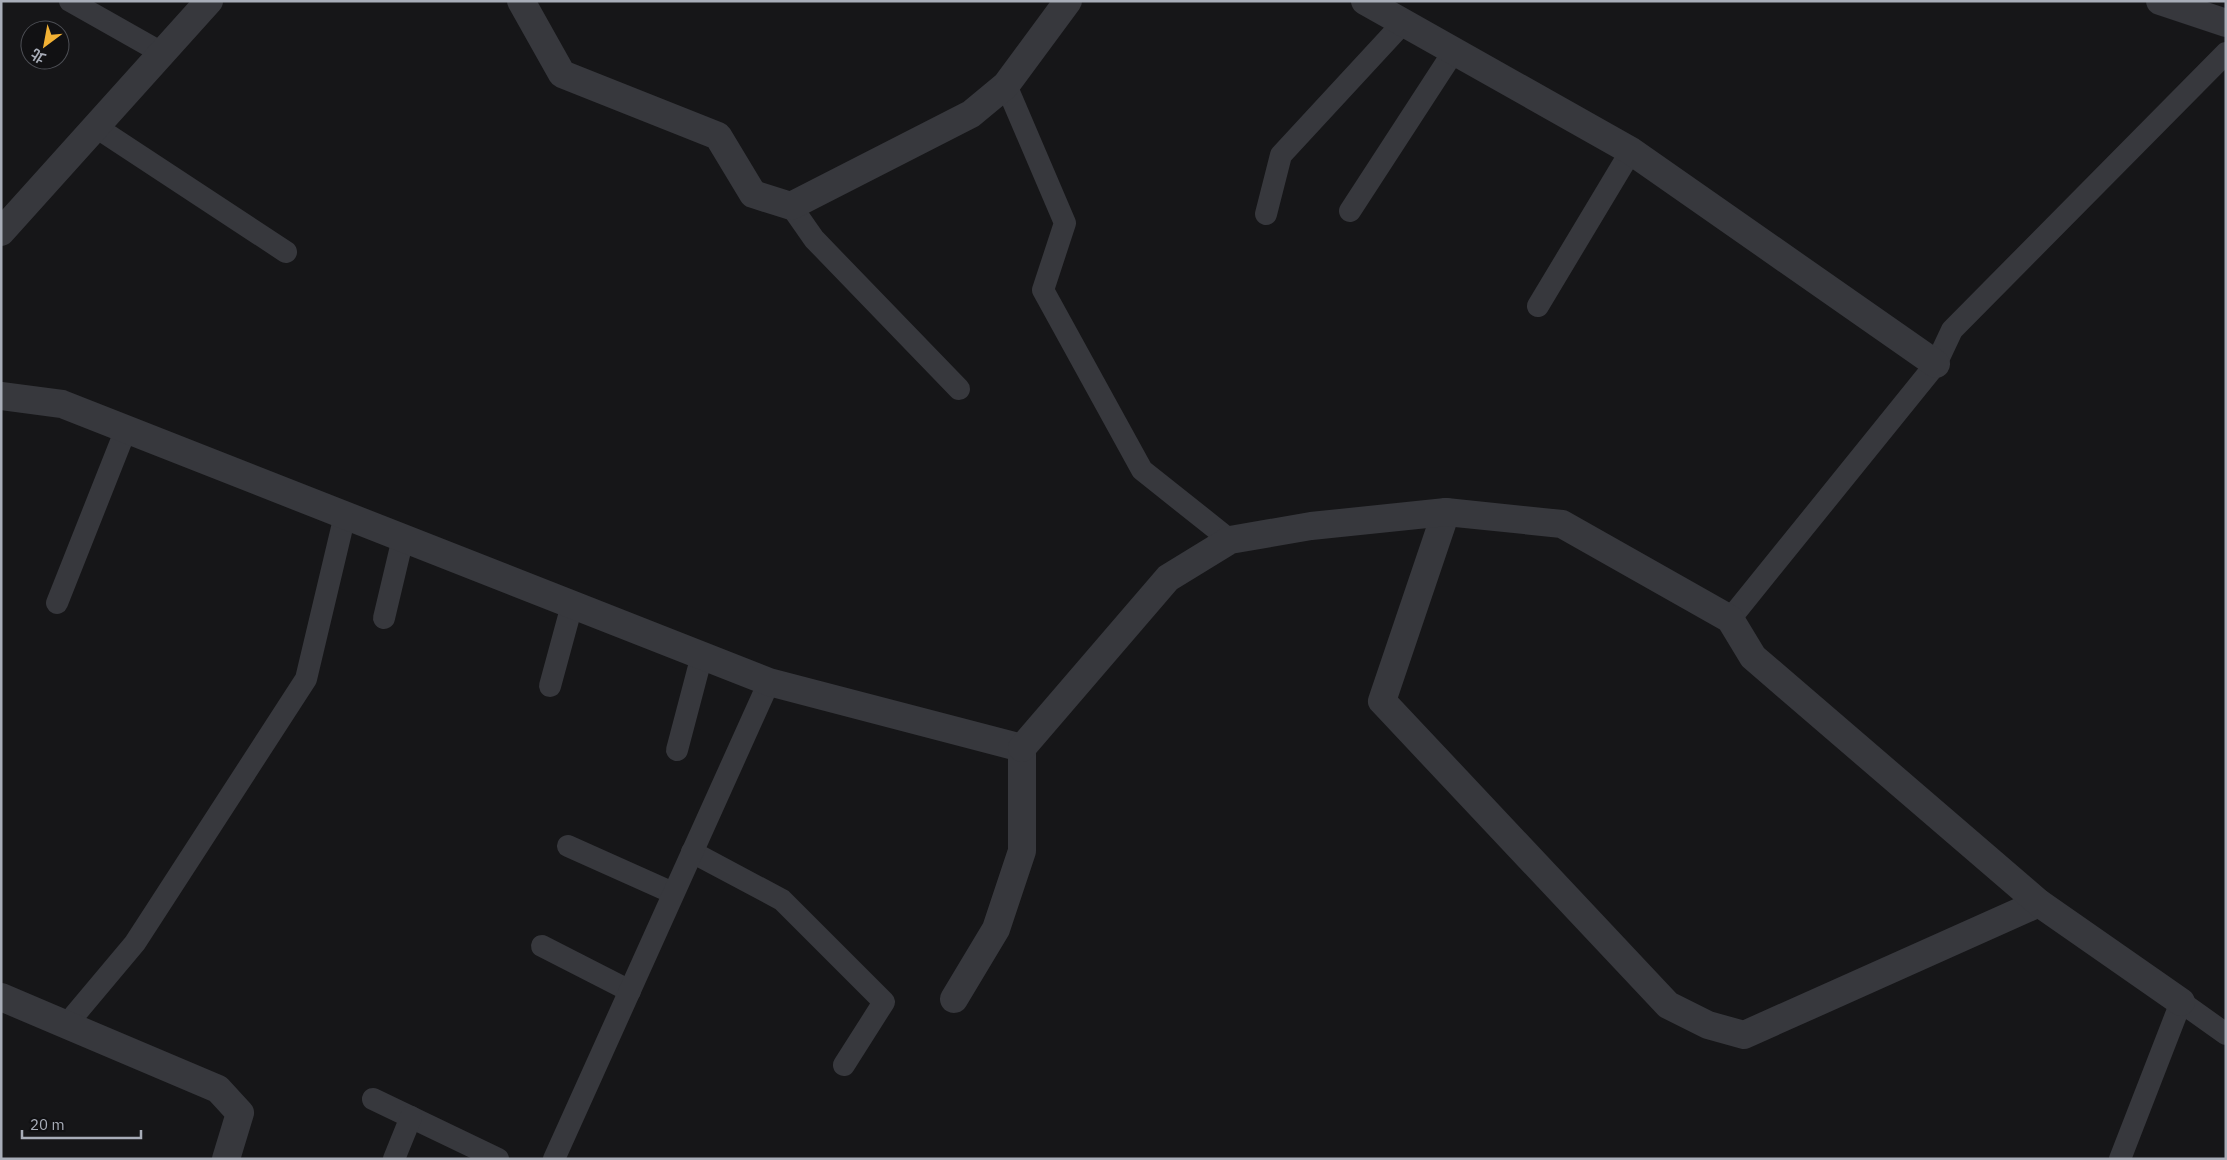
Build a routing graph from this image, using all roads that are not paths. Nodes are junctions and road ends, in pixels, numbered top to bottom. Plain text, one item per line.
1 (70, 1) edge
2 (209, 1) edge
3 (521, 1) edge
4 (1068, 1) edge
5 (1366, 1) edge
6 (2160, 1) edge
7 (1404, 22) junction
8 (2226, 23) edge
9 (1454, 51) junction
10 (162, 53) junction
11 (2226, 53) edge
12 (1006, 85) junction
13 (96, 127) junction
14 (1631, 151) junction
15 (791, 206) junction
16 (1350, 211) dead end
17 (1266, 214) dead end
18 (1, 232) edge
19 (286, 252) dead end
20 (1538, 306) dead end
21 (1936, 364) junction
22 (958, 389) dead end
23 (1, 396) edge
24 (126, 429) junction
25 (1446, 512) junction
26 (345, 515) junction
27 (403, 538) junction
28 (1230, 540) junction
29 (57, 603) dead end
30 (572, 605) junction
31 (384, 618) dead end
32 (1730, 619) junction
33 (702, 655) junction
34 (769, 682) junction
35 (550, 686) dead end
36 (1022, 748) junction
37 (677, 750) dead end
38 (568, 846) dead end
39 (692, 852) junction
40 (674, 893) junction
41 (2039, 903) junction
42 (542, 946) dead end
43 (630, 991) junction
44 (1, 997) edge
45 (954, 999) dead end
46 (2181, 1002) junction
47 (66, 1024) junction
48 (2226, 1034) edge
49 (844, 1065) dead end
50 (373, 1099) dead end
51 (411, 1117) junction
52 (226, 1159) edge
53 (394, 1159) edge
54 (498, 1159) edge
55 (554, 1159) edge
56 (2120, 1159) edge

1 - 10 lane
2 - 10 street
3 - 15 street
4 - 12 street
5 - 7 street
6 - 8 street
7 - 9 street
7 - 17 lane
9 - 14 street
9 - 16 lane
10 - 13 street
11 - 21 lane
12 - 15 street
12 - 28 lane
13 - 18 street
13 - 19 lane
14 - 20 lane
14 - 21 street
15 - 22 lane
21 - 32 lane
23 - 24 street
24 - 26 street
24 - 29 lane
25 - 28 street
25 - 32 street
25 - 41 street
26 - 27 street
26 - 47 lane
27 - 30 street
27 - 31 lane
28 - 36 street
30 - 33 street
30 - 35 lane
32 - 41 street
33 - 34 street
33 - 37 lane
34 - 36 street
34 - 39 lane
36 - 45 street
38 - 40 lane
39 - 40 lane
39 - 49 lane
40 - 43 lane
41 - 46 street
42 - 43 lane
43 - 55 lane
44 - 47 street
46 - 48 lane
46 - 56 lane
47 - 52 street
50 - 51 lane
51 - 53 lane
51 - 54 lane

